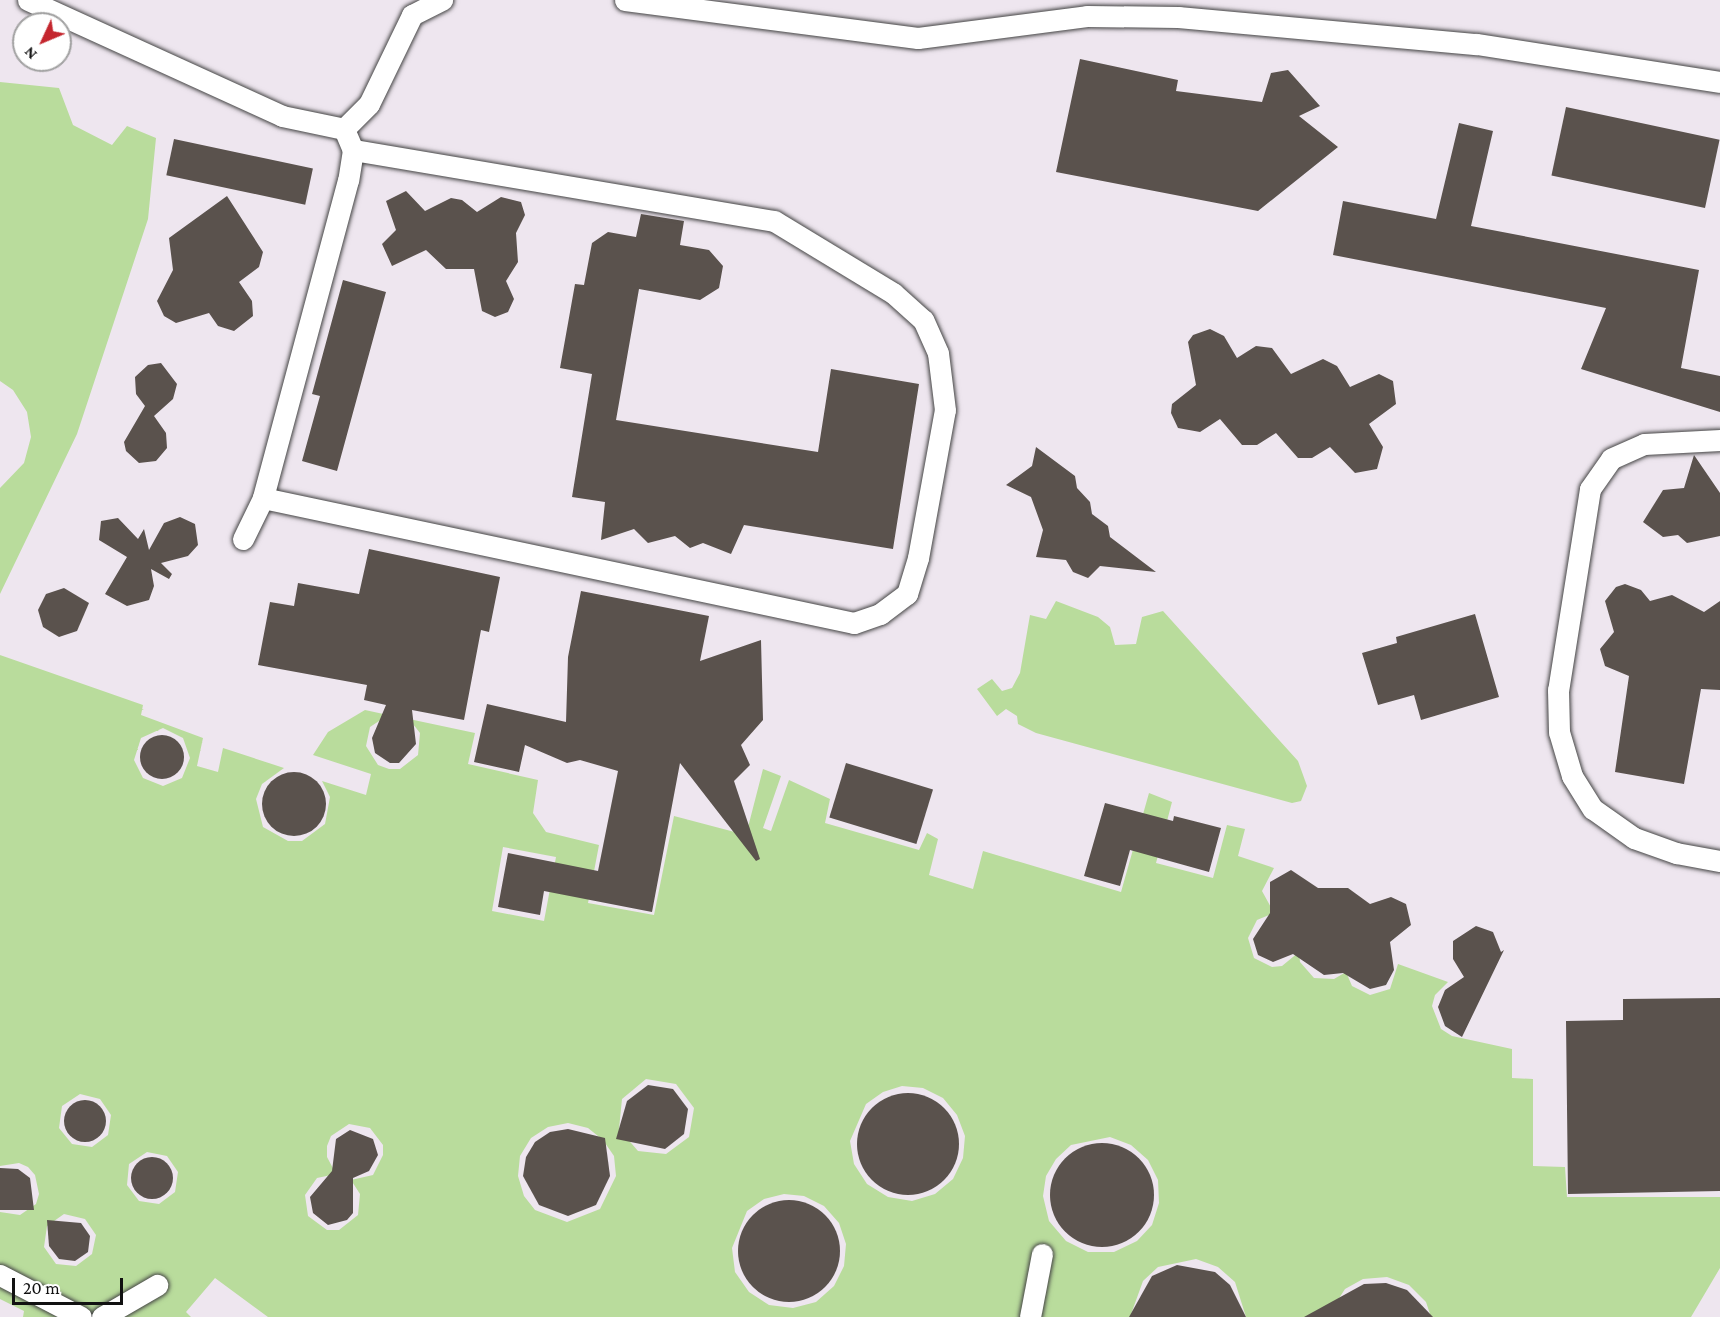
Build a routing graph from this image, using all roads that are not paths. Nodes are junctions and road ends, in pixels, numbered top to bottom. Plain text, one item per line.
1 (28, 0) edge
2 (442, 0) edge
3 (625, 0) edge
4 (695, 6) edge
5 (1087, 8) edge
6 (1720, 82) edge
7 (344, 129) junction
8 (353, 150) junction
9 (1720, 440) edge
10 (262, 498) junction
11 (243, 539) dead end
12 (1720, 861) edge
13 (1042, 1254) dead end
14 (0, 1275) edge
15 (157, 1285) dead end
16 (81, 1317) edge
17 (102, 1317) edge
18 (1030, 1317) edge

1 - 7 lane
2 - 7 lane
3 - 4 lane
4 - 5 lane
5 - 6 lane
7 - 8 lane
8 - 10 lane
8 - 10 lane
9 - 12 lane
10 - 11 lane
13 - 18 lane
14 - 16 lane
15 - 17 lane

